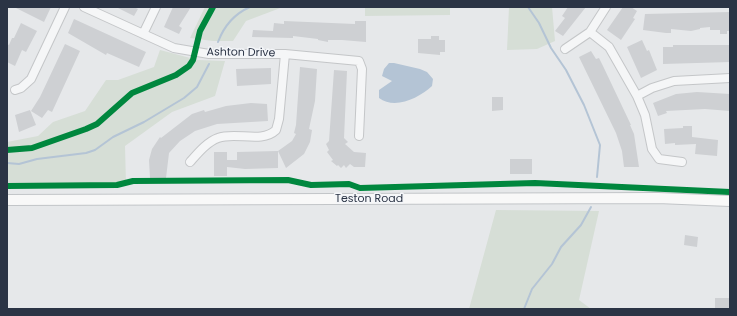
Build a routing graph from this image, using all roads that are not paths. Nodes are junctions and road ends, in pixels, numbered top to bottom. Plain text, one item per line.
1 (65, 7) edge
2 (84, 7) edge
3 (156, 7) edge
4 (606, 7) edge
5 (590, 32) junction
6 (143, 34) junction
7 (565, 49) dead end
8 (285, 54) junction
9 (730, 78) edge
10 (15, 90) dead end
11 (637, 96) junction
12 (359, 136) dead end
13 (190, 162) dead end
14 (682, 162) dead end
15 (7, 200) edge
16 (730, 201) edge

1 - 10 street
2 - 6 street, Ashton Drive
3 - 6 street
4 - 5 street
5 - 7 street
5 - 11 street
6 - 8 street, Ashton Drive
8 - 12 street, Ashton Drive
8 - 13 street
9 - 11 street
11 - 14 street
15 - 16 main road, Teston Road

